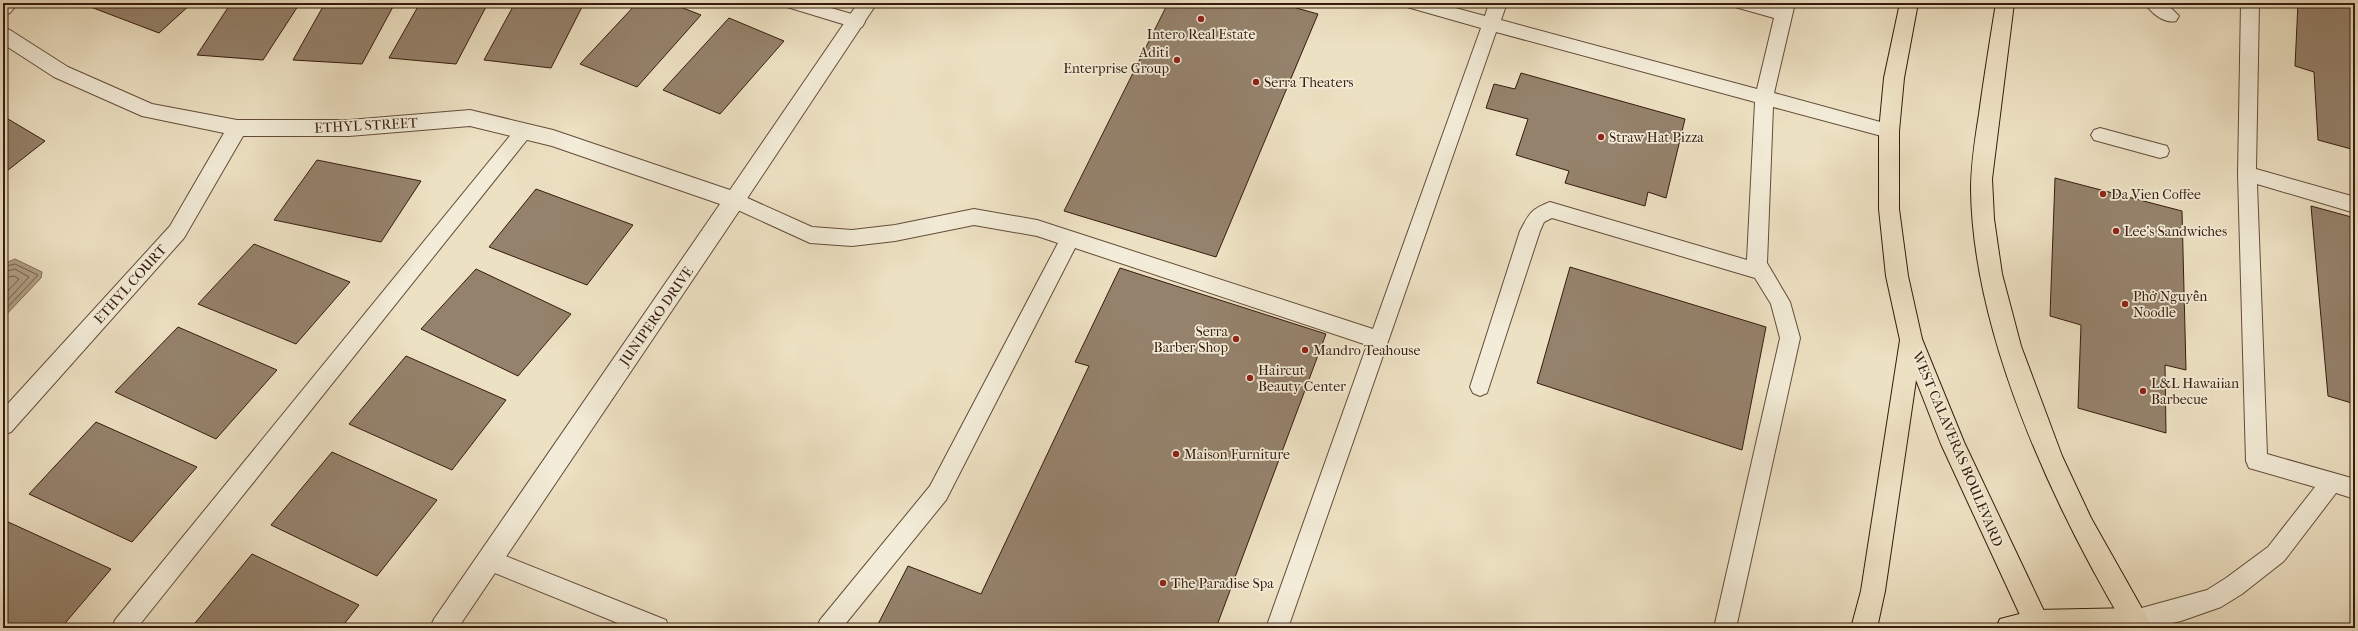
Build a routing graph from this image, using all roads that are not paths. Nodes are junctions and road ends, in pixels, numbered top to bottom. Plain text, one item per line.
1 (9, 3) edge
2 (793, 3) edge
3 (868, 3) edge
4 (1413, 3) edge
5 (1498, 3) edge
6 (1741, 3) edge
7 (1909, 3) edge
8 (2005, 3) edge
9 (2154, 3) edge
10 (2250, 3) edge
11 (3, 8) edge
12 (1784, 8) edge
13 (2170, 16) dead end
14 (856, 22) junction
15 (1490, 25) junction
16 (3, 35) edge
17 (1764, 98) junction
18 (237, 128) junction
19 (524, 131) junction
20 (1889, 131) junction
21 (2100, 134) dead end
22 (2160, 151) dead end
23 (2247, 174) junction
24 (736, 201) junction
25 (2355, 205) edge
26 (1070, 239) junction
27 (1762, 272) junction
28 (1911, 339) junction
29 (1378, 340) junction
30 (1480, 387) dead end
31 (3, 425) edge
32 (2332, 483) junction
33 (2355, 489) edge
34 (488, 560) junction
35 (2037, 625) edge
36 (2133, 625) edge
37 (123, 628) edge
38 (443, 628) edge
39 (658, 628) edge
40 (828, 628) edge
41 (1277, 628) edge
42 (1725, 628) edge
43 (1864, 628) edge
44 (2009, 628) edge

1 - 11 street
2 - 14 lane
3 - 14 street, JUNIPERO DRIVE
4 - 15 lane
5 - 15 lane
6 - 12 lane
7 - 20 main road, WEST CALAVERAS BOULEVARD
8 - 36 main road
9 - 13 lane
10 - 23 lane
12 - 17 lane
14 - 24 street, JUNIPERO DRIVE
15 - 17 lane
15 - 29 lane
16 - 18 street, ETHYL STREET
17 - 20 lane
17 - 27 lane
18 - 19 street, ETHYL STREET
18 - 31 street, ETHYL COURT
19 - 24 street, ETHYL STREET
19 - 37 lane
20 - 28 main road, WEST CALAVERAS BOULEVARD
21 - 22 lane
23 - 25 lane
23 - 32 lane
24 - 26 lane
24 - 34 street, JUNIPERO DRIVE
26 - 29 lane
26 - 40 lane
27 - 30 lane
27 - 42 lane
28 - 35 main road, WEST CALAVERAS BOULEVARD
28 - 43 main road
29 - 41 lane
32 - 33 lane
32 - 36 lane
34 - 38 street, JUNIPERO DRIVE
34 - 39 lane
35 - 36 main road
35 - 44 main road

